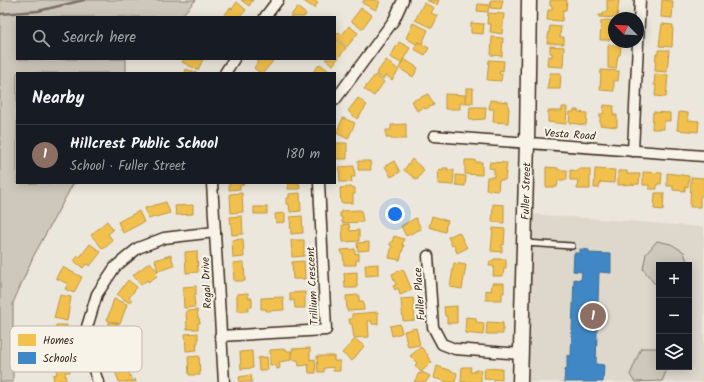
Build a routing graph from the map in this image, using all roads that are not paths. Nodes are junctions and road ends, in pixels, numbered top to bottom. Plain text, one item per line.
1 (278, 0) edge
2 (403, 0) edge
3 (529, 0) edge
4 (640, 0) edge
5 (266, 16) edge
6 (233, 60) edge
7 (226, 72) edge
8 (336, 99) edge
9 (434, 136) dead end
10 (527, 143) junction
11 (633, 151) junction
12 (704, 156) edge
13 (212, 184) edge
14 (319, 184) edge
15 (215, 232) junction
16 (524, 243) junction
17 (572, 246) dead end
18 (428, 256) dead end
19 (87, 326) edge
20 (220, 336) junction
21 (521, 354) junction
22 (95, 372) edge
23 (98, 382) edge
24 (224, 382) edge
25 (520, 382) edge

1 - 5 street
2 - 8 street
3 - 10 street, Fuller Street
4 - 11 street
6 - 7 street
9 - 10 street, Vesta Road
10 - 11 street, Vesta Road
10 - 16 street, Fuller Street
11 - 12 street, Vesta Road
13 - 15 street, Regal Drive
14 - 20 street, Trillium Crescent
15 - 19 street
15 - 20 street, Regal Drive
16 - 17 lane
16 - 21 street, Fuller Street
18 - 21 street, Fuller Place
20 - 24 street, Regal Drive
21 - 25 street, Fuller Street
22 - 23 street

